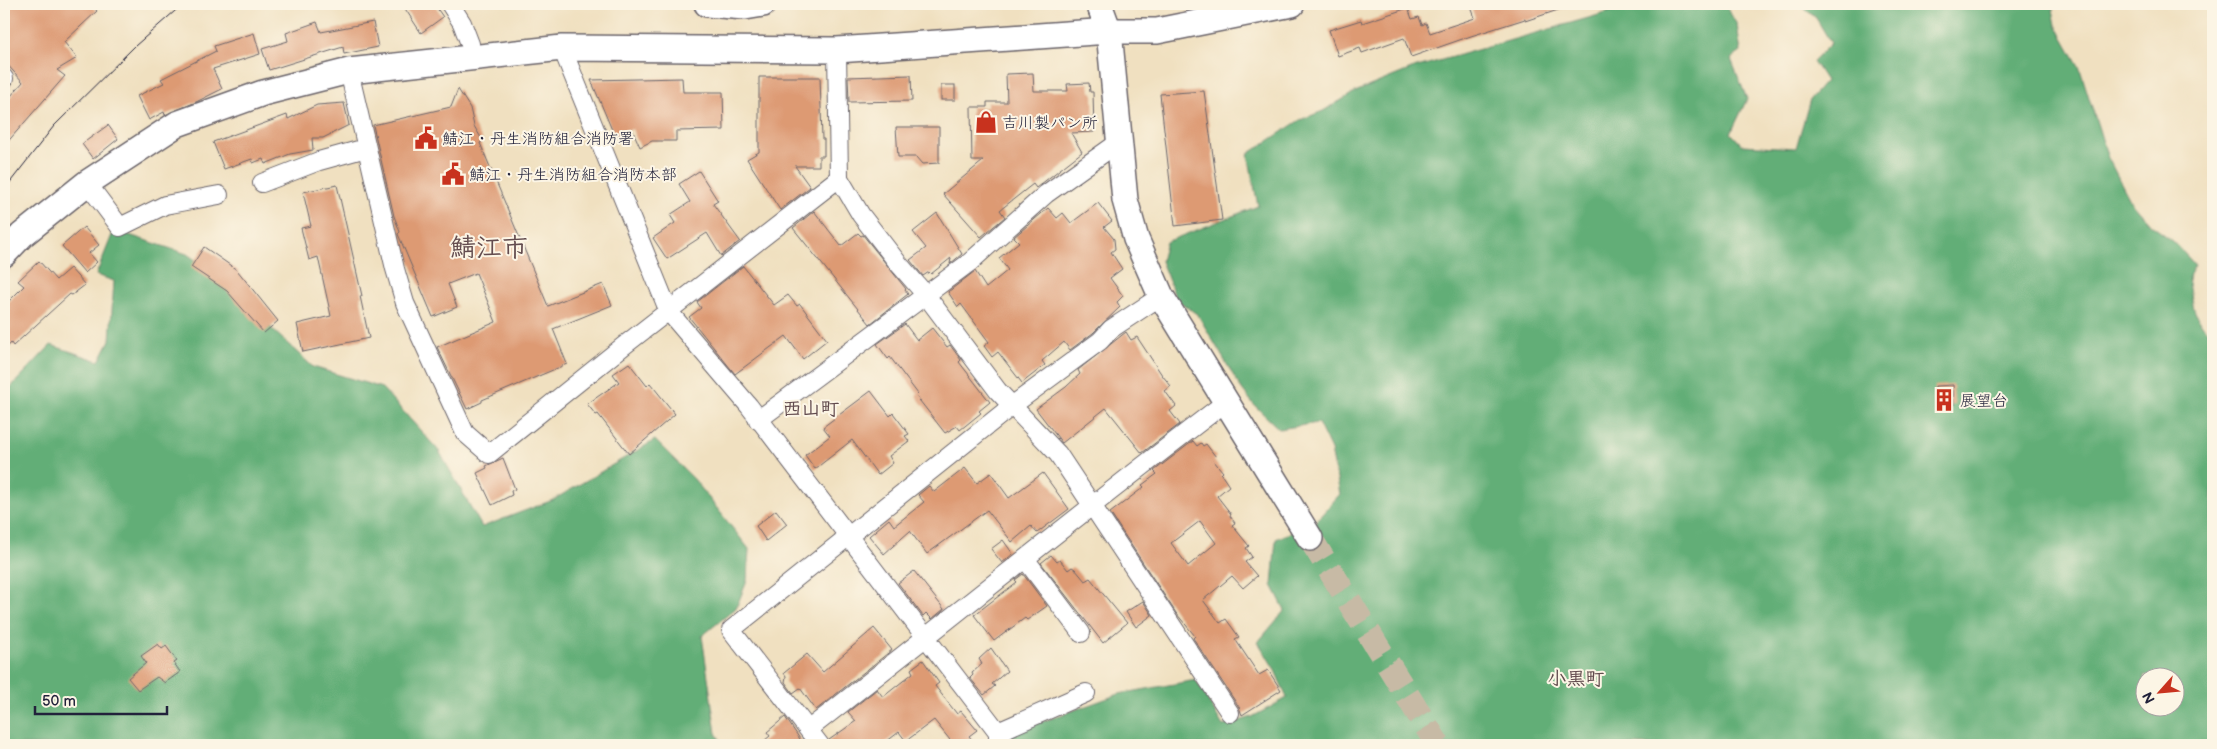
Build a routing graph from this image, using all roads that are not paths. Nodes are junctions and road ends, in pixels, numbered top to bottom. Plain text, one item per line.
1 (450, 4) edge
2 (707, 4) edge
3 (763, 4) edge
4 (1098, 4) edge
5 (1292, 4) edge
6 (1109, 31) junction
7 (470, 44) dead end
8 (562, 48) junction
9 (837, 50) junction
10 (350, 71) junction
11 (1119, 142) junction
12 (366, 148) junction
13 (839, 178) junction
14 (87, 183) junction
15 (262, 183) dead end
16 (219, 195) dead end
17 (4, 254) edge
18 (925, 294) junction
19 (1161, 296) junction
20 (670, 312) junction
21 (1226, 402) junction
22 (1013, 405) junction
23 (758, 420) junction
24 (1091, 505) junction
25 (849, 537) junction
26 (1310, 538) tunnel mouth
27 (1026, 560) junction
28 (1080, 633) dead end
29 (927, 638) junction
30 (1086, 693) dead end
31 (1230, 713) dead end
32 (809, 729) junction
33 (998, 738) edge
34 (820, 745) edge

1 - 7 street
2 - 3 street
4 - 6 street
5 - 6 street
6 - 9 street
6 - 11 street
8 - 9 street
8 - 10 street
8 - 20 street
9 - 13 street
10 - 12 street
10 - 14 street
11 - 18 street
11 - 19 street
12 - 15 street
12 - 20 street
13 - 18 street
13 - 20 street
14 - 16 street
14 - 17 street
18 - 22 street
18 - 23 street
19 - 21 street
19 - 22 street
20 - 23 street
21 - 24 street
21 - 26 street
22 - 24 street
22 - 25 street
23 - 25 street
24 - 27 street
24 - 31 street
25 - 29 street
25 - 32 street
27 - 28 street
27 - 29 street
29 - 32 street
29 - 33 street
30 - 33 street
32 - 34 street

